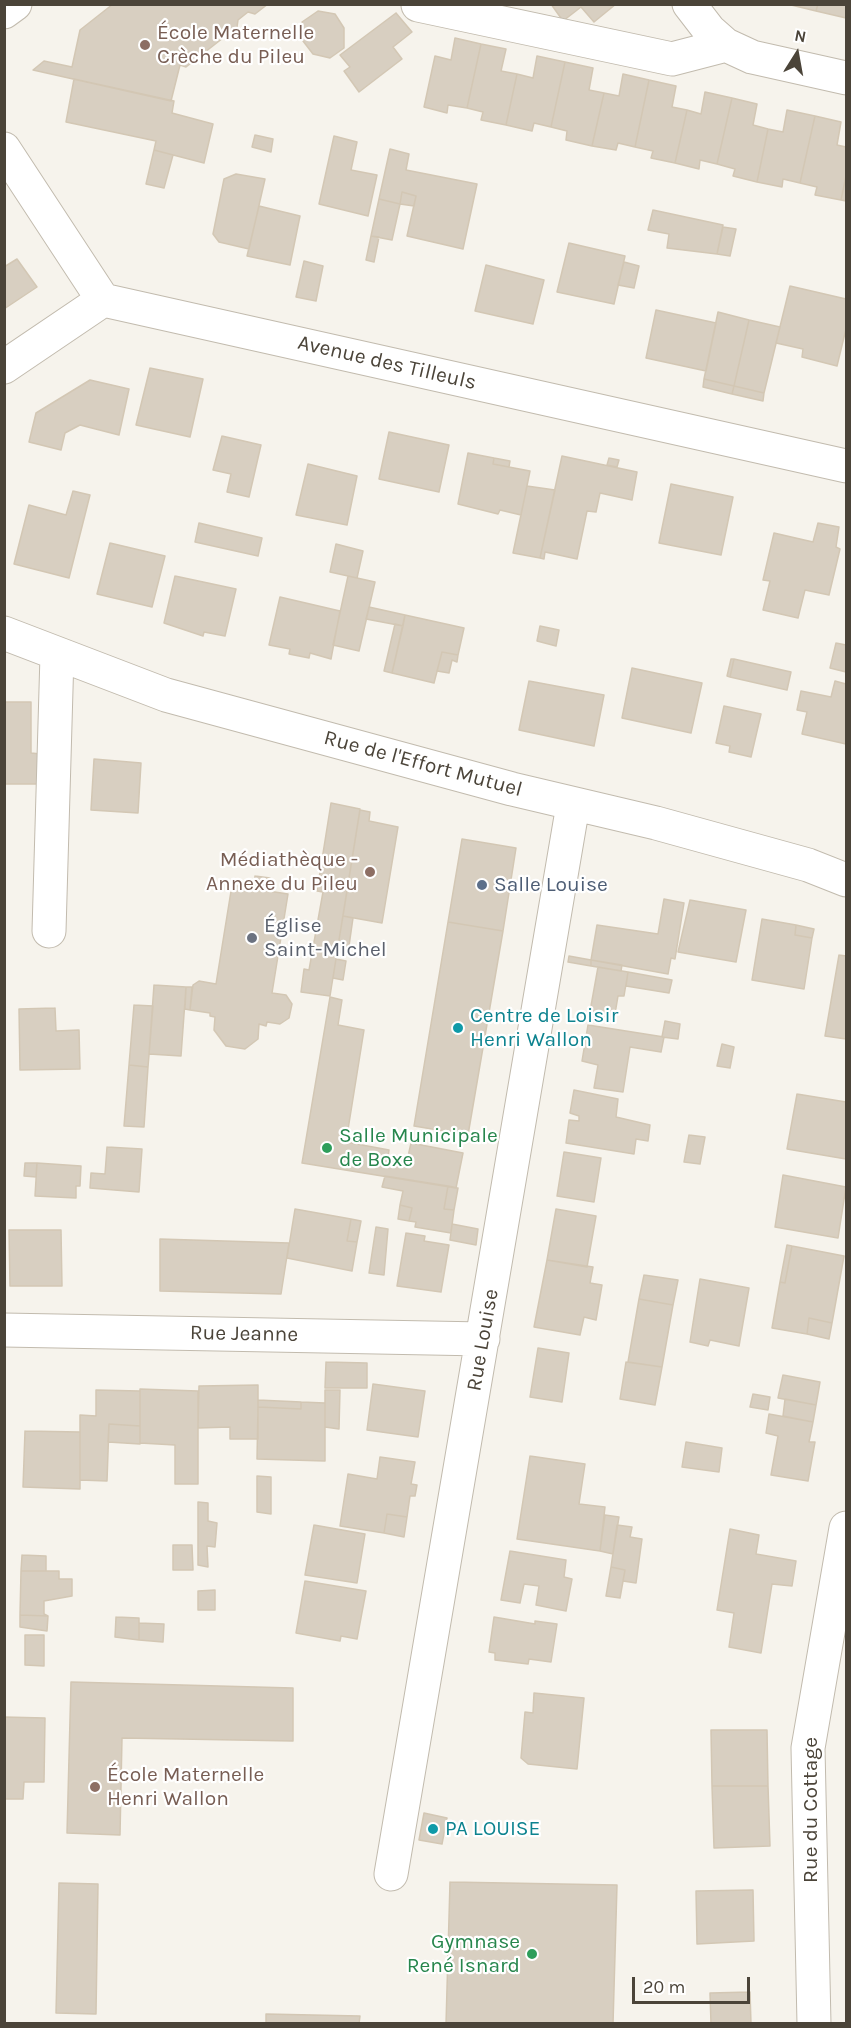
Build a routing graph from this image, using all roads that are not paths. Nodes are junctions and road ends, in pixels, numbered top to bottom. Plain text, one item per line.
1 (15, 4) edge
2 (689, 4) edge
3 (418, 5) edge
4 (4, 12) edge
5 (726, 45) junction
6 (846, 78) edge
7 (4, 149) edge
8 (103, 300) junction
9 (4, 367) edge
10 (846, 466) edge
11 (4, 633) edge
12 (57, 655) junction
13 (573, 805) junction
14 (846, 880) edge
15 (49, 930) dead end
16 (4, 1330) edge
17 (483, 1339) junction
18 (846, 1528) edge
19 (391, 1874) dead end
20 (814, 2024) edge

1 - 4 street
2 - 5 street
3 - 5 street
5 - 6 street
7 - 8 street
8 - 9 street
8 - 10 street, Avenue des Tilleuls
11 - 12 street, Rue de l'Effort Mutuel
12 - 13 street, Rue de l'Effort Mutuel
12 - 15 street
13 - 14 street, Rue de l'Effort Mutuel
13 - 17 street, Rue Louise
16 - 17 street, Rue Jeanne
17 - 19 street, Rue Louise
18 - 20 street, Rue du Cottage

